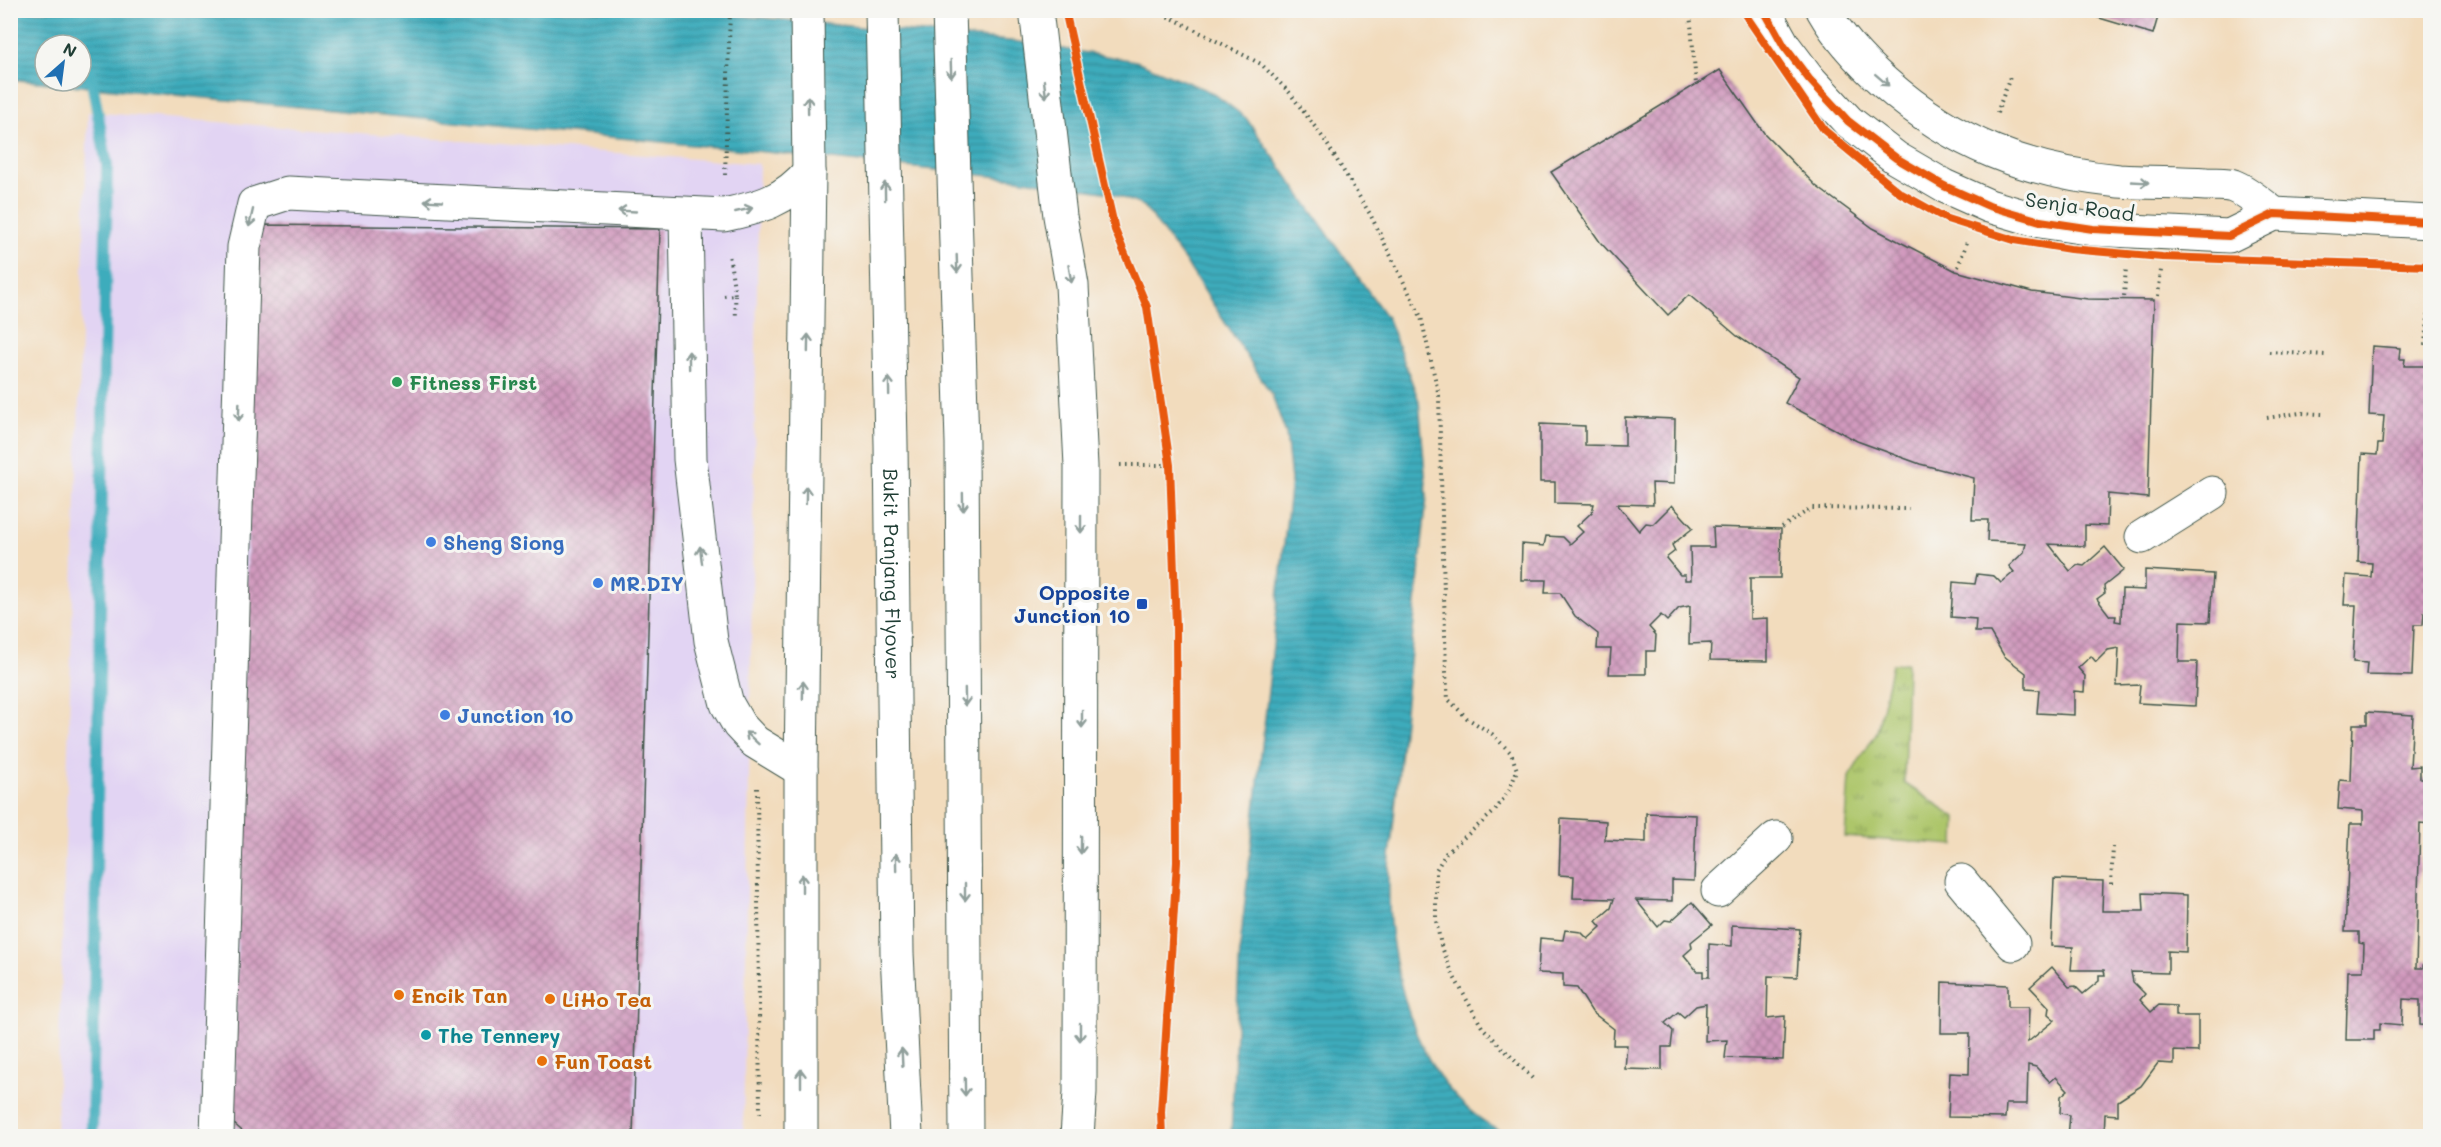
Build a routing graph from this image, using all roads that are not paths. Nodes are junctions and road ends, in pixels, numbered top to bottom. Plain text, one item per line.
1 (807, 10) edge
2 (882, 10) edge
3 (949, 10) edge
4 (1764, 10) edge
5 (1823, 10) edge
6 (1037, 21) edge
7 (809, 168) junction
8 (686, 214) junction
9 (2274, 214) junction
10 (2430, 222) edge
11 (2212, 493) dead end
12 (2142, 537) dead end
13 (801, 770) junction
14 (1776, 838) dead end
15 (1961, 881) dead end
16 (1718, 891) dead end
17 (2013, 944) dead end
18 (1080, 1092) junction
19 (217, 1137) edge
20 (801, 1137) edge
21 (906, 1137) edge
22 (966, 1137) edge
23 (1077, 1137) edge
24 (1092, 1137) edge

7 -> 1 main road
21 -> 2 main road, Bukit Panjang Flyover
3 -> 22 main road
4 - 9 main road, Senja Road
5 -> 9 main road, Senja Road
6 -> 18 main road
8 -> 7 main road
13 -> 7 main road
13 -> 8 main road
8 -> 19 main road
9 - 10 main road, Senja Road
11 - 12 main road
20 -> 13 main road
14 - 16 main road
15 - 17 main road
18 - 23 main road
18 - 24 main road

